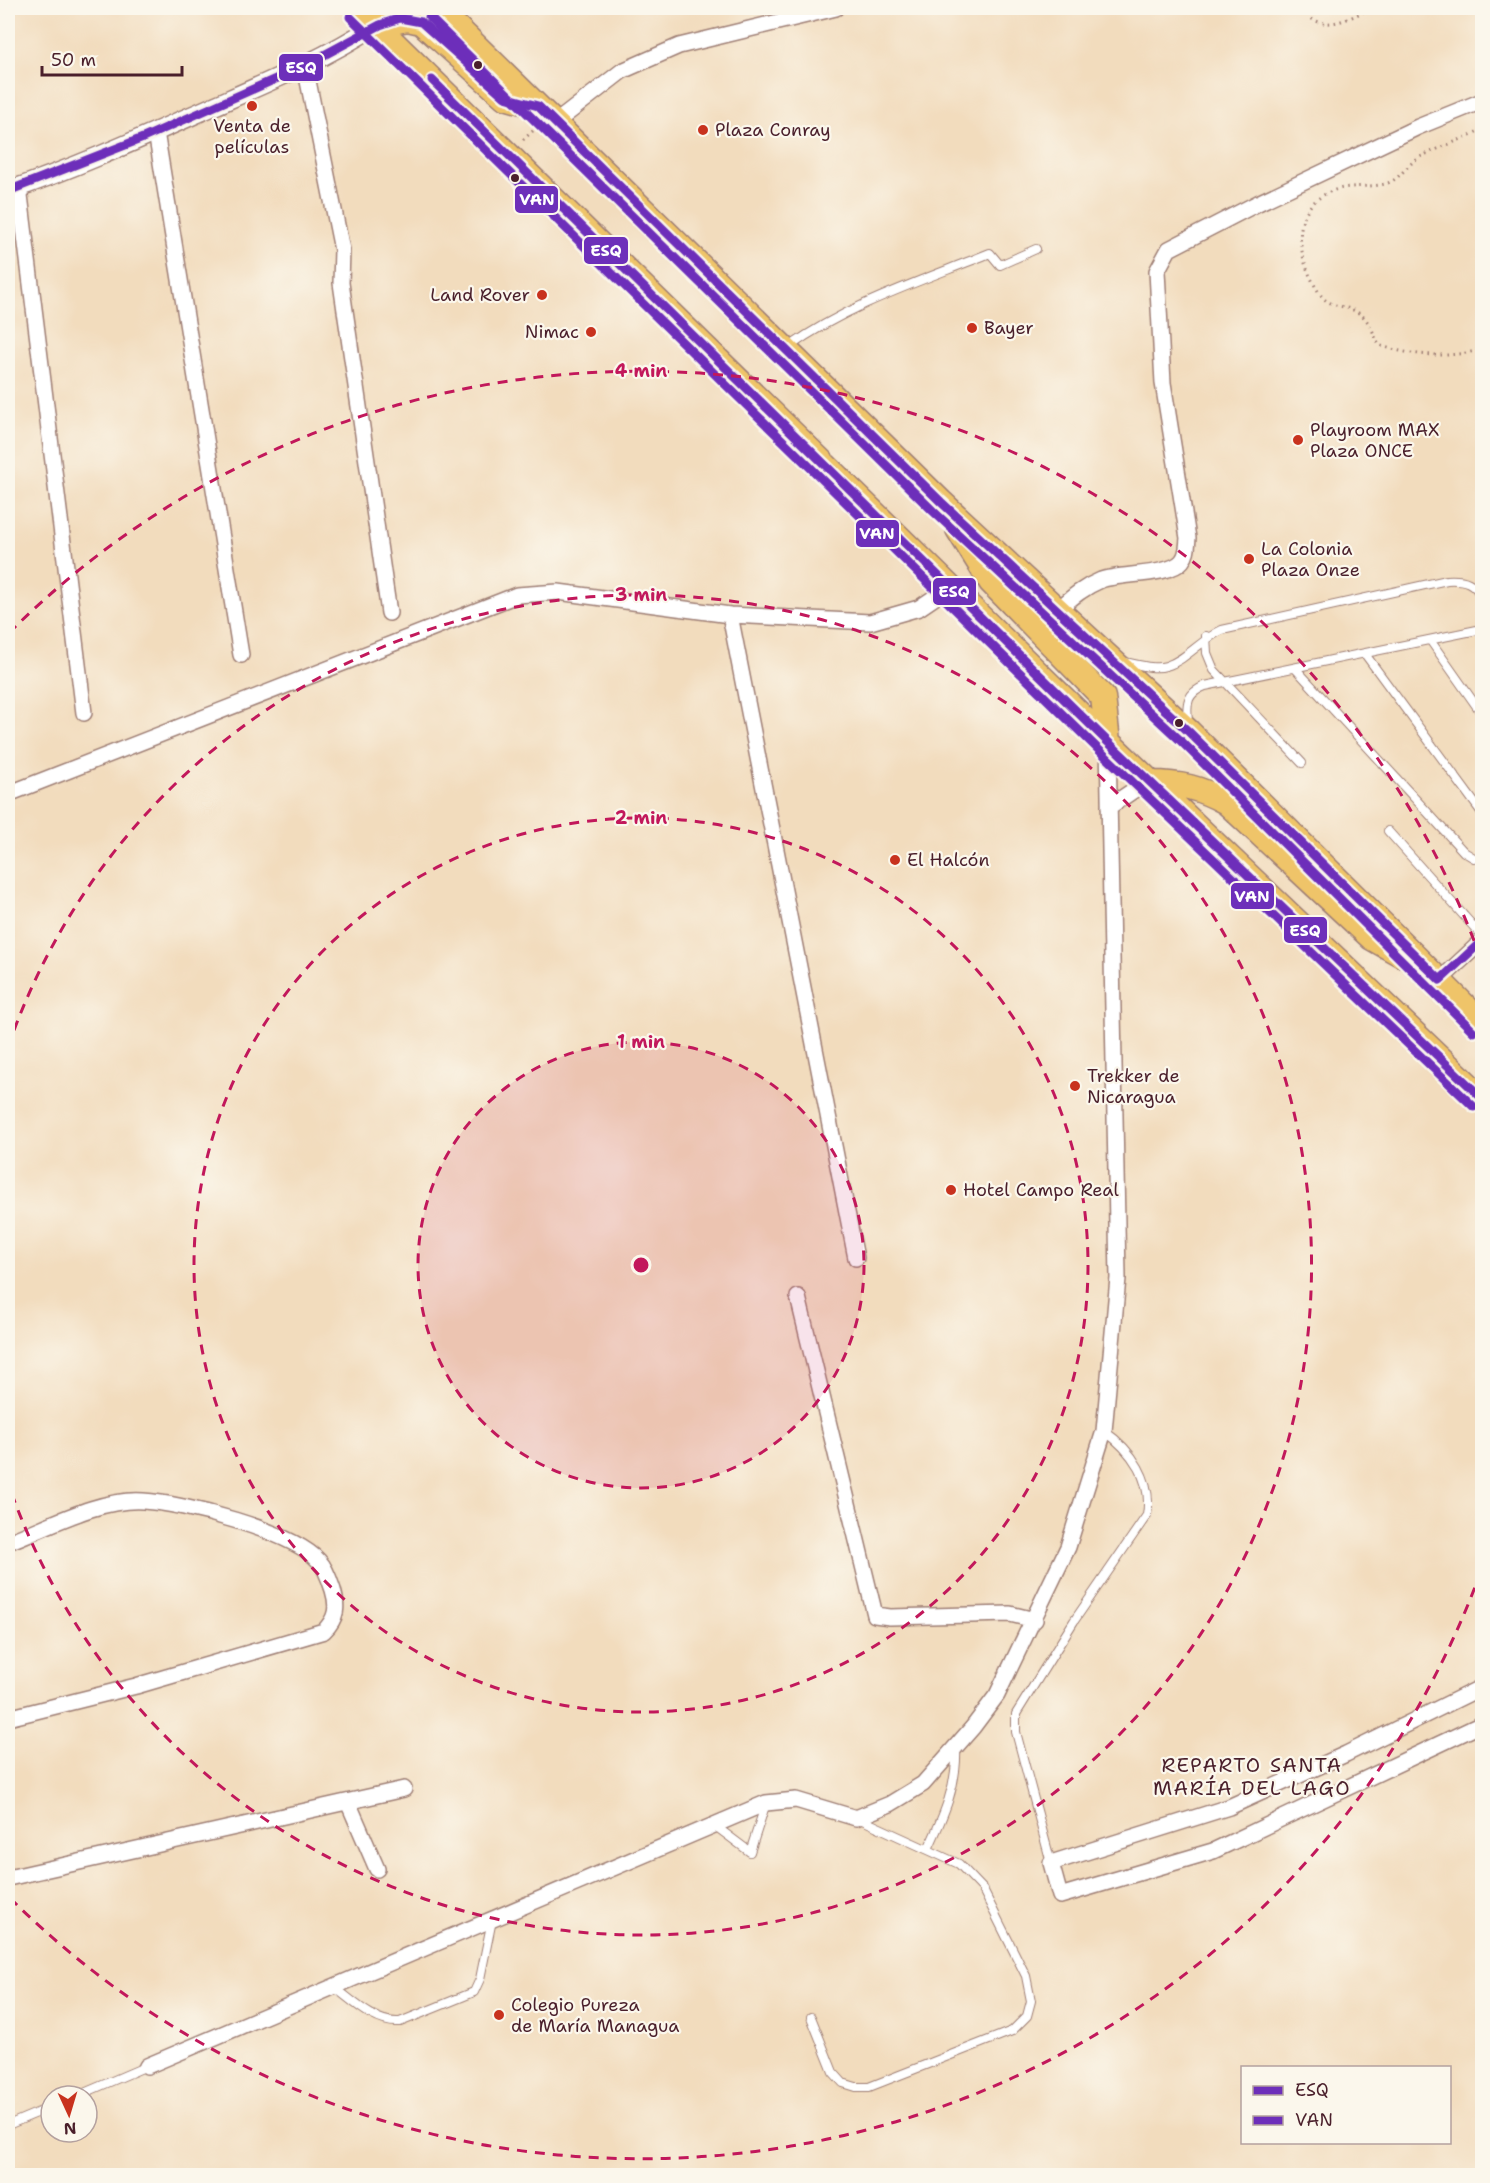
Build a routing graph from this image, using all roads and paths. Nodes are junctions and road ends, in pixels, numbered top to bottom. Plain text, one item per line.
1 (358, 8) edge
2 (437, 8) edge
3 (836, 8) edge
4 (1308, 8) edge
5 (1372, 8) edge
6 (378, 16) edge
7 (304, 66) junction
8 (1482, 101) edge
9 (547, 116) junction
10 (1482, 129) edge
11 (156, 132) junction
12 (507, 154) junction
13 (13, 189) edge
14 (1036, 249) dead end
15 (786, 349) junction
16 (1482, 350) edge
17 (941, 502) junction
18 (950, 587) junction
19 (1482, 599) edge
20 (1059, 609) junction
21 (389, 613) dead end
22 (730, 615) junction
23 (1482, 629) edge
24 (1206, 636) junction
25 (1430, 640) junction
26 (1365, 654) junction
27 (241, 655) dead end
28 (1112, 660) junction
29 (1295, 668) junction
30 (1225, 681) junction
31 (84, 713) dead end
32 (1482, 714) edge
33 (1189, 732) junction
34 (1108, 741) junction
35 (1302, 763) dead end
36 (1151, 783) junction
37 (8, 794) edge
38 (1109, 807) junction
39 (1482, 813) edge
40 (1388, 831) dead end
41 (1482, 859) edge
42 (1482, 936) edge
43 (1482, 941) edge
44 (1435, 975) junction
45 (1482, 1023) edge
46 (1482, 1098) edge
47 (856, 1258) dead end
48 (798, 1297) dead end
49 (1104, 1431) junction
50 (8, 1542) edge
51 (1035, 1620) junction
52 (1482, 1687) edge
53 (8, 1718) edge
54 (1482, 1724) edge
55 (956, 1746) junction
56 (404, 1789) dead end
57 (348, 1802) junction
58 (766, 1803) junction
59 (856, 1818) junction
60 (713, 1825) junction
61 (928, 1849) junction
62 (1051, 1863) junction
63 (377, 1869) dead end
64 (8, 1878) edge
65 (492, 1920) junction
66 (334, 1988) junction
67 (811, 2017) dead end
68 (147, 2066) joint
69 (99, 2087) edge
70 (39, 2112) edge
71 (8, 2126) edge

1 - 6 highway
2 - 9 highway
3 - 9 street
4 - 5 path
6 - 7 street
6 - 9 highway
6 - 12 highway
7 - 11 street
7 - 21 street
8 - 20 street
9 - 12 path
9 - 15 highway
10 - 16 path
11 - 13 street
11 - 27 street
12 - 18 highway
13 - 31 street
14 - 15 lane
15 - 17 highway
17 - 20 highway
17 - 34 highway
18 - 22 street
18 - 34 highway
19 - 24 lane
20 - 28 highway
22 - 37 street
22 - 47 street
23 - 25 lane
24 - 28 lane
24 - 30 lane
25 - 26 lane
25 - 32 lane
26 - 29 lane
26 - 39 lane
28 - 33 highway
29 - 30 lane
29 - 41 lane
30 - 33 lane
30 - 35 lane
33 - 44 highway
34 - 36 highway
34 - 38 street
36 - 38 street
36 - 44 highway
36 - 46 highway
38 - 49 street
40 - 42 lane
43 - 44 street
44 - 45 highway
48 - 51 street
49 - 51 street
49 - 62 lane
50 - 53 street
51 - 55 street
52 - 62 street
54 - 62 street
55 - 59 street
55 - 61 lane
56 - 57 street
57 - 63 street
57 - 64 street
58 - 59 street
58 - 60 street
58 - 60 lane
59 - 61 lane
60 - 65 street
61 - 67 lane
65 - 66 street
65 - 66 lane
66 - 68 street
68 - 69 lane
70 - 71 lane

